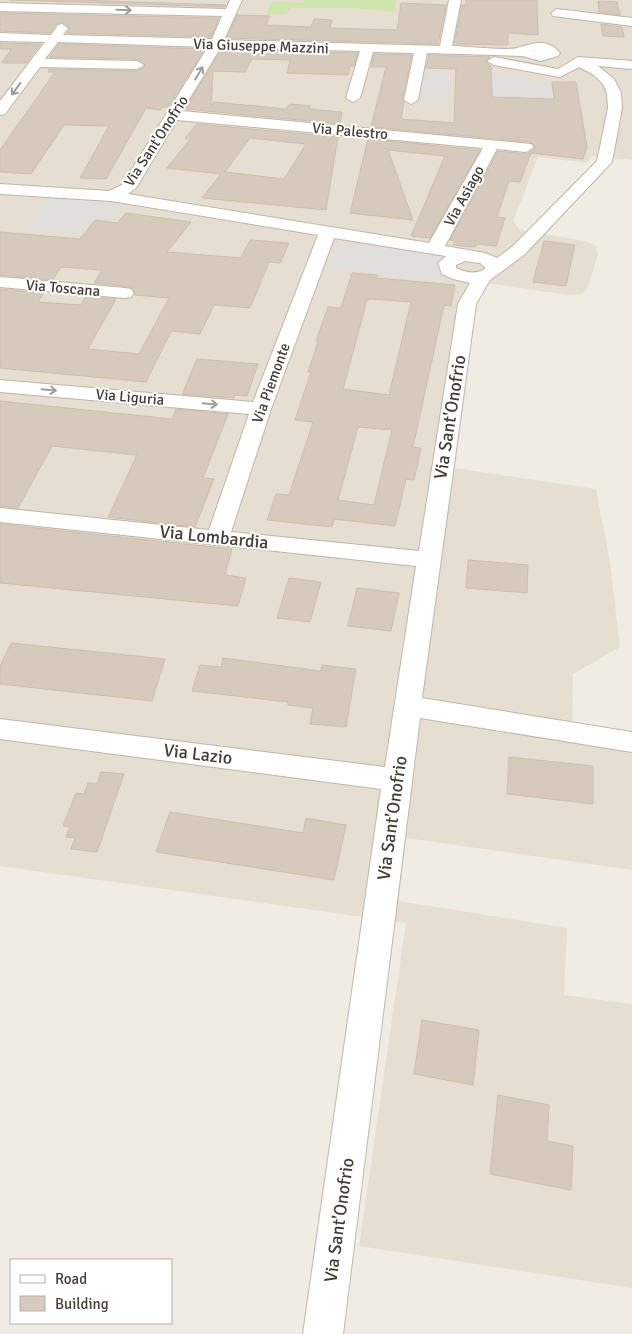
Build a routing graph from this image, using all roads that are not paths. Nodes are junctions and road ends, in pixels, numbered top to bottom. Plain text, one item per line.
1 (236, 0) edge
2 (455, 0) edge
3 (558, 0) edge
4 (570, 0) edge
5 (78, 4) edge
6 (0, 6) edge
7 (230, 14) junction
8 (563, 14) junction
9 (632, 22) edge
10 (0, 37) edge
11 (54, 38) junction
12 (216, 44) junction
13 (367, 49) junction
14 (421, 50) junction
15 (539, 50) junction
16 (445, 51) junction
17 (485, 52) junction
18 (578, 61) junction
19 (36, 63) junction
20 (137, 65) dead end
21 (632, 65) edge
22 (353, 98) dead end
23 (411, 100) dead end
24 (0, 111) edge
25 (174, 115) junction
26 (492, 144) junction
27 (526, 147) dead end
28 (0, 189) edge
29 (111, 196) junction
30 (328, 223) junction
31 (435, 248) junction
32 (450, 259) junction
33 (483, 264) junction
34 (459, 276) junction
35 (0, 282) edge
36 (125, 293) dead end
37 (467, 304) junction
38 (0, 386) edge
39 (260, 409) junction
40 (0, 515) edge
41 (218, 537) junction
42 (428, 560) junction
43 (408, 706) junction
44 (0, 729) edge
45 (632, 742) edge
46 (397, 780) junction
47 (323, 1334) edge

1 - 7 street, Via Sant'Onofrio
2 - 16 street
3 - 8 street
4 - 8 street
5 - 6 street
5 -> 7 street
5 - 11 street
7 - 12 street, Via Sant'Onofrio
8 - 9 street
8 - 15 street
10 - 11 street, Via Giuseppe Mazzini
11 - 12 street, Via Giuseppe Mazzini
11 - 19 street
12 - 13 street, Via Giuseppe Mazzini
25 -> 12 street, Via Sant'Onofrio
13 - 14 street, Via Giuseppe Mazzini
13 - 22 street
14 - 16 street, Via Giuseppe Mazzini
14 - 23 street
15 - 17 street, Via Giuseppe Mazzini
15 - 18 street, Via Giuseppe Mazzini
16 - 17 street, Via Giuseppe Mazzini
17 - 18 street
18 - 21 street, Via Giuseppe Mazzini
18 - 33 street, Via Sant'Onofrio
19 - 20 street
19 -> 24 street
25 - 26 street, Via Palestro
25 - 29 street, Via Sant'Onofrio
26 - 27 street, Via Palestro
26 - 31 street, Via Asiago
28 - 29 street
29 - 30 street, Via Sant'Onofrio
30 - 31 street, Via Sant'Onofrio
30 - 39 street, Via Piemonte
31 - 32 street, Via Sant'Onofrio
31 - 33 street, Via Sant'Onofrio
32 - 33 street, Via Sant'Onofrio
32 - 34 street, Via Sant'Onofrio
33 - 34 street
33 - 37 street, Via Sant'Onofrio
34 - 37 street, Via Sant'Onofrio
35 - 36 street, Via Toscana
37 - 42 street, Via Sant'Onofrio
38 -> 39 street, Via Liguria
39 - 41 street, Via Piemonte
40 - 41 street, Via Lombardia
41 - 42 street, Via Lombardia
42 - 43 street, Via Sant'Onofrio
43 - 45 street
43 - 46 street, Via Sant'Onofrio
44 - 46 street, Via Lazio
46 - 47 street, Via Sant'Onofrio

